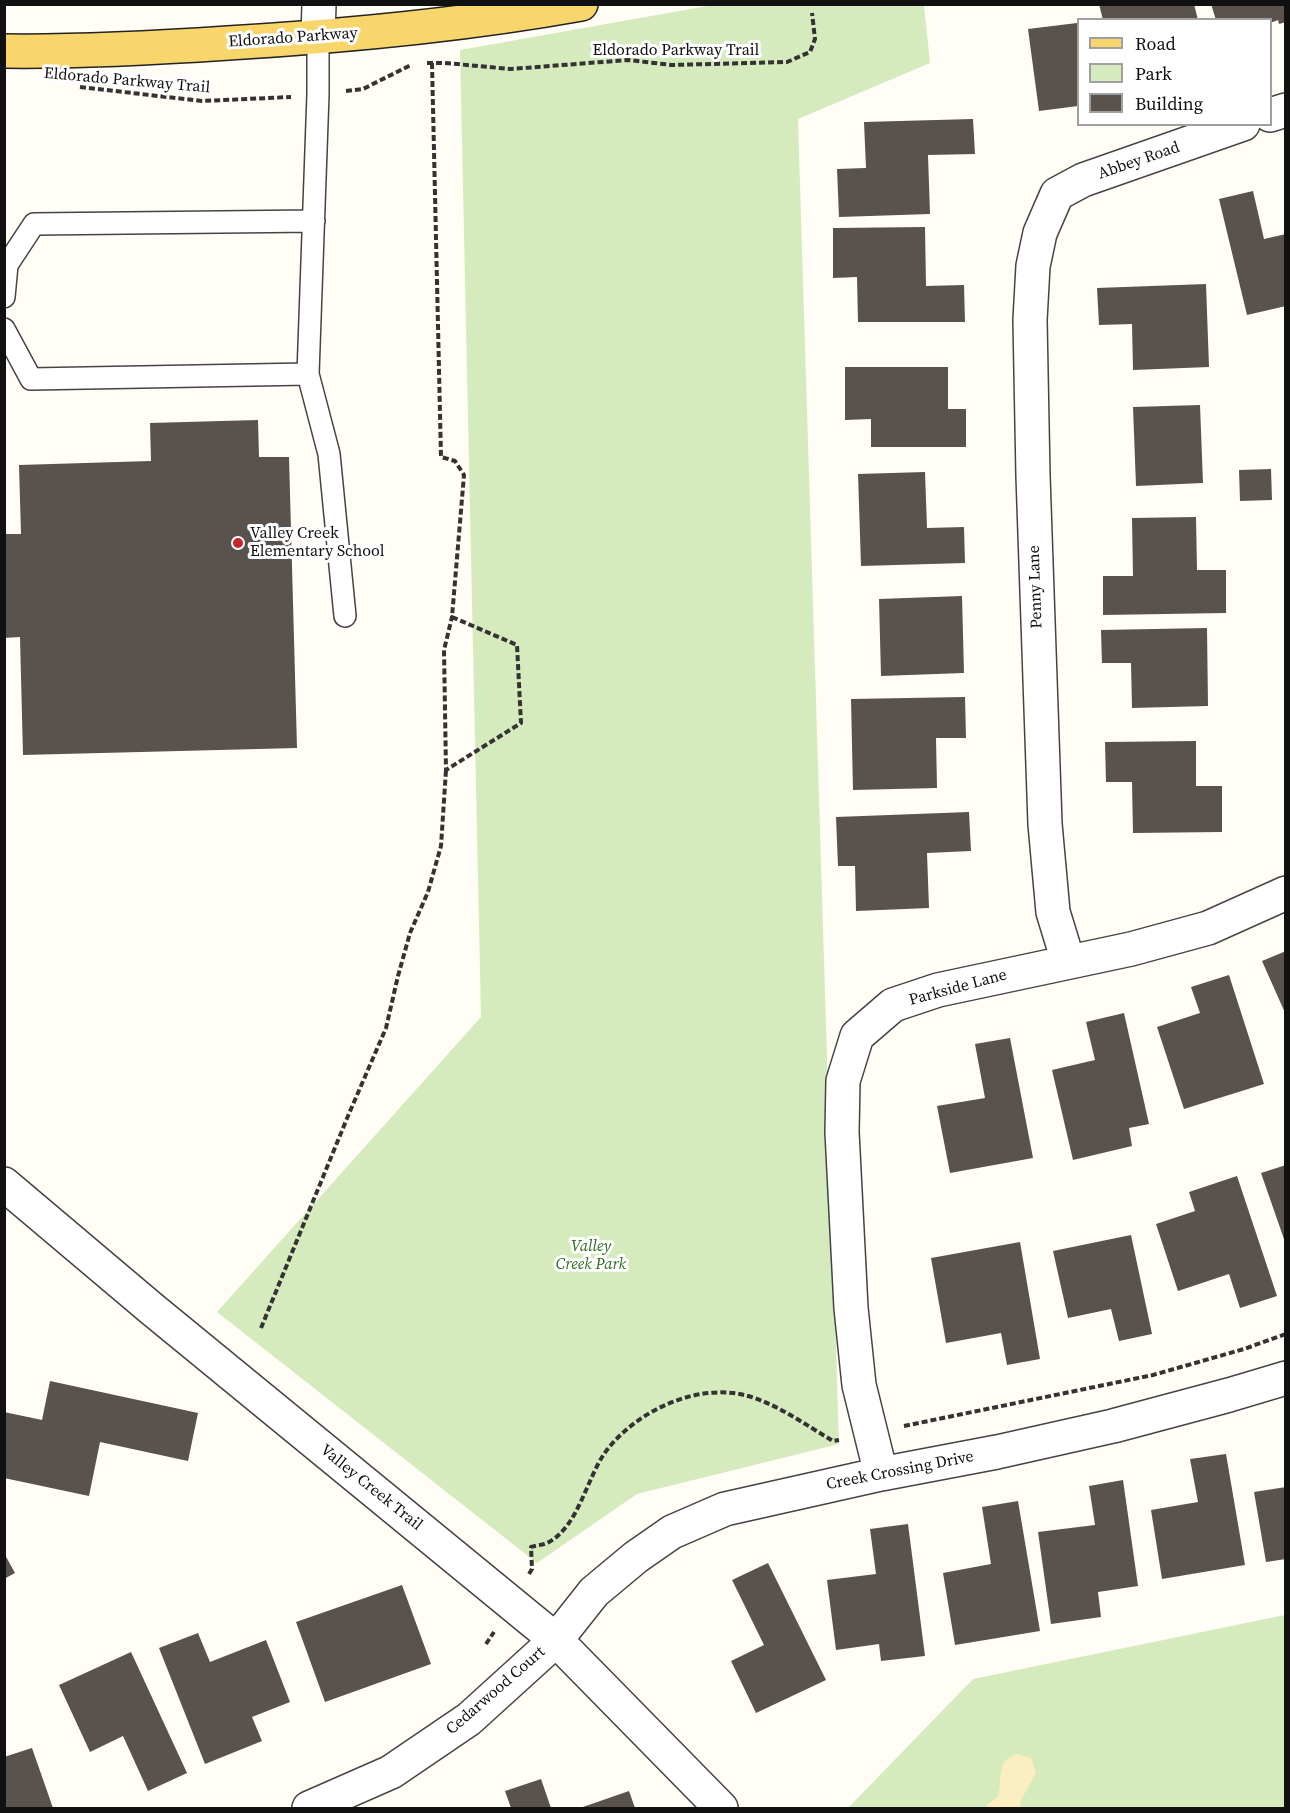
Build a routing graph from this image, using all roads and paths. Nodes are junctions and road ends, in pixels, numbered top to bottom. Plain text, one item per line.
1 (319, 4) edge
2 (581, 4) edge
3 (812, 13) dead end
4 (318, 37) junction
5 (4, 51) edge
6 (422, 63) dead end
7 (432, 63) junction
8 (415, 64) dead end
9 (79, 87) dead end
10 (318, 94) junction
11 (1237, 126) edge
12 (1050, 213) joint
13 (314, 221) junction
14 (4, 297) edge
15 (4, 329) edge
16 (308, 374) junction
17 (345, 616) dead end
18 (452, 616) junction
19 (446, 770) junction
20 (1286, 893) edge
21 (1068, 961) junction
22 (4, 1184) edge
23 (261, 1328) dead end
24 (1286, 1378) edge
25 (880, 1474) junction
26 (556, 1640) junction
27 (309, 1809) edge
28 (721, 1809) edge

1 - 4 street
2 - 4 main road, Eldorado Parkway
3 - 7 path, Eldorado Parkway Trail
4 - 5 main road, Eldorado Parkway
4 - 10 lane
6 - 7 path, Eldorado Parkway Trail
7 - 18 path
8 - 10 path, Eldorado Parkway Trail
9 - 10 path, Eldorado Parkway Trail
10 - 13 lane
11 - 12 street, Abbey Road
12 - 21 street, Penny Lane
13 - 14 lane
13 - 16 lane
15 - 16 lane
16 - 17 lane
18 - 19 path
18 - 19 path
19 - 23 path
20 - 21 street, Parkside Lane
21 - 25 street, Parkside Lane
22 - 26 street, Valley Creek Trail
24 - 25 street, Creek Crossing Drive
25 - 26 street, Creek Crossing Drive
26 - 27 street, Cedarwood Court
26 - 28 street, Valley Creek Trail

